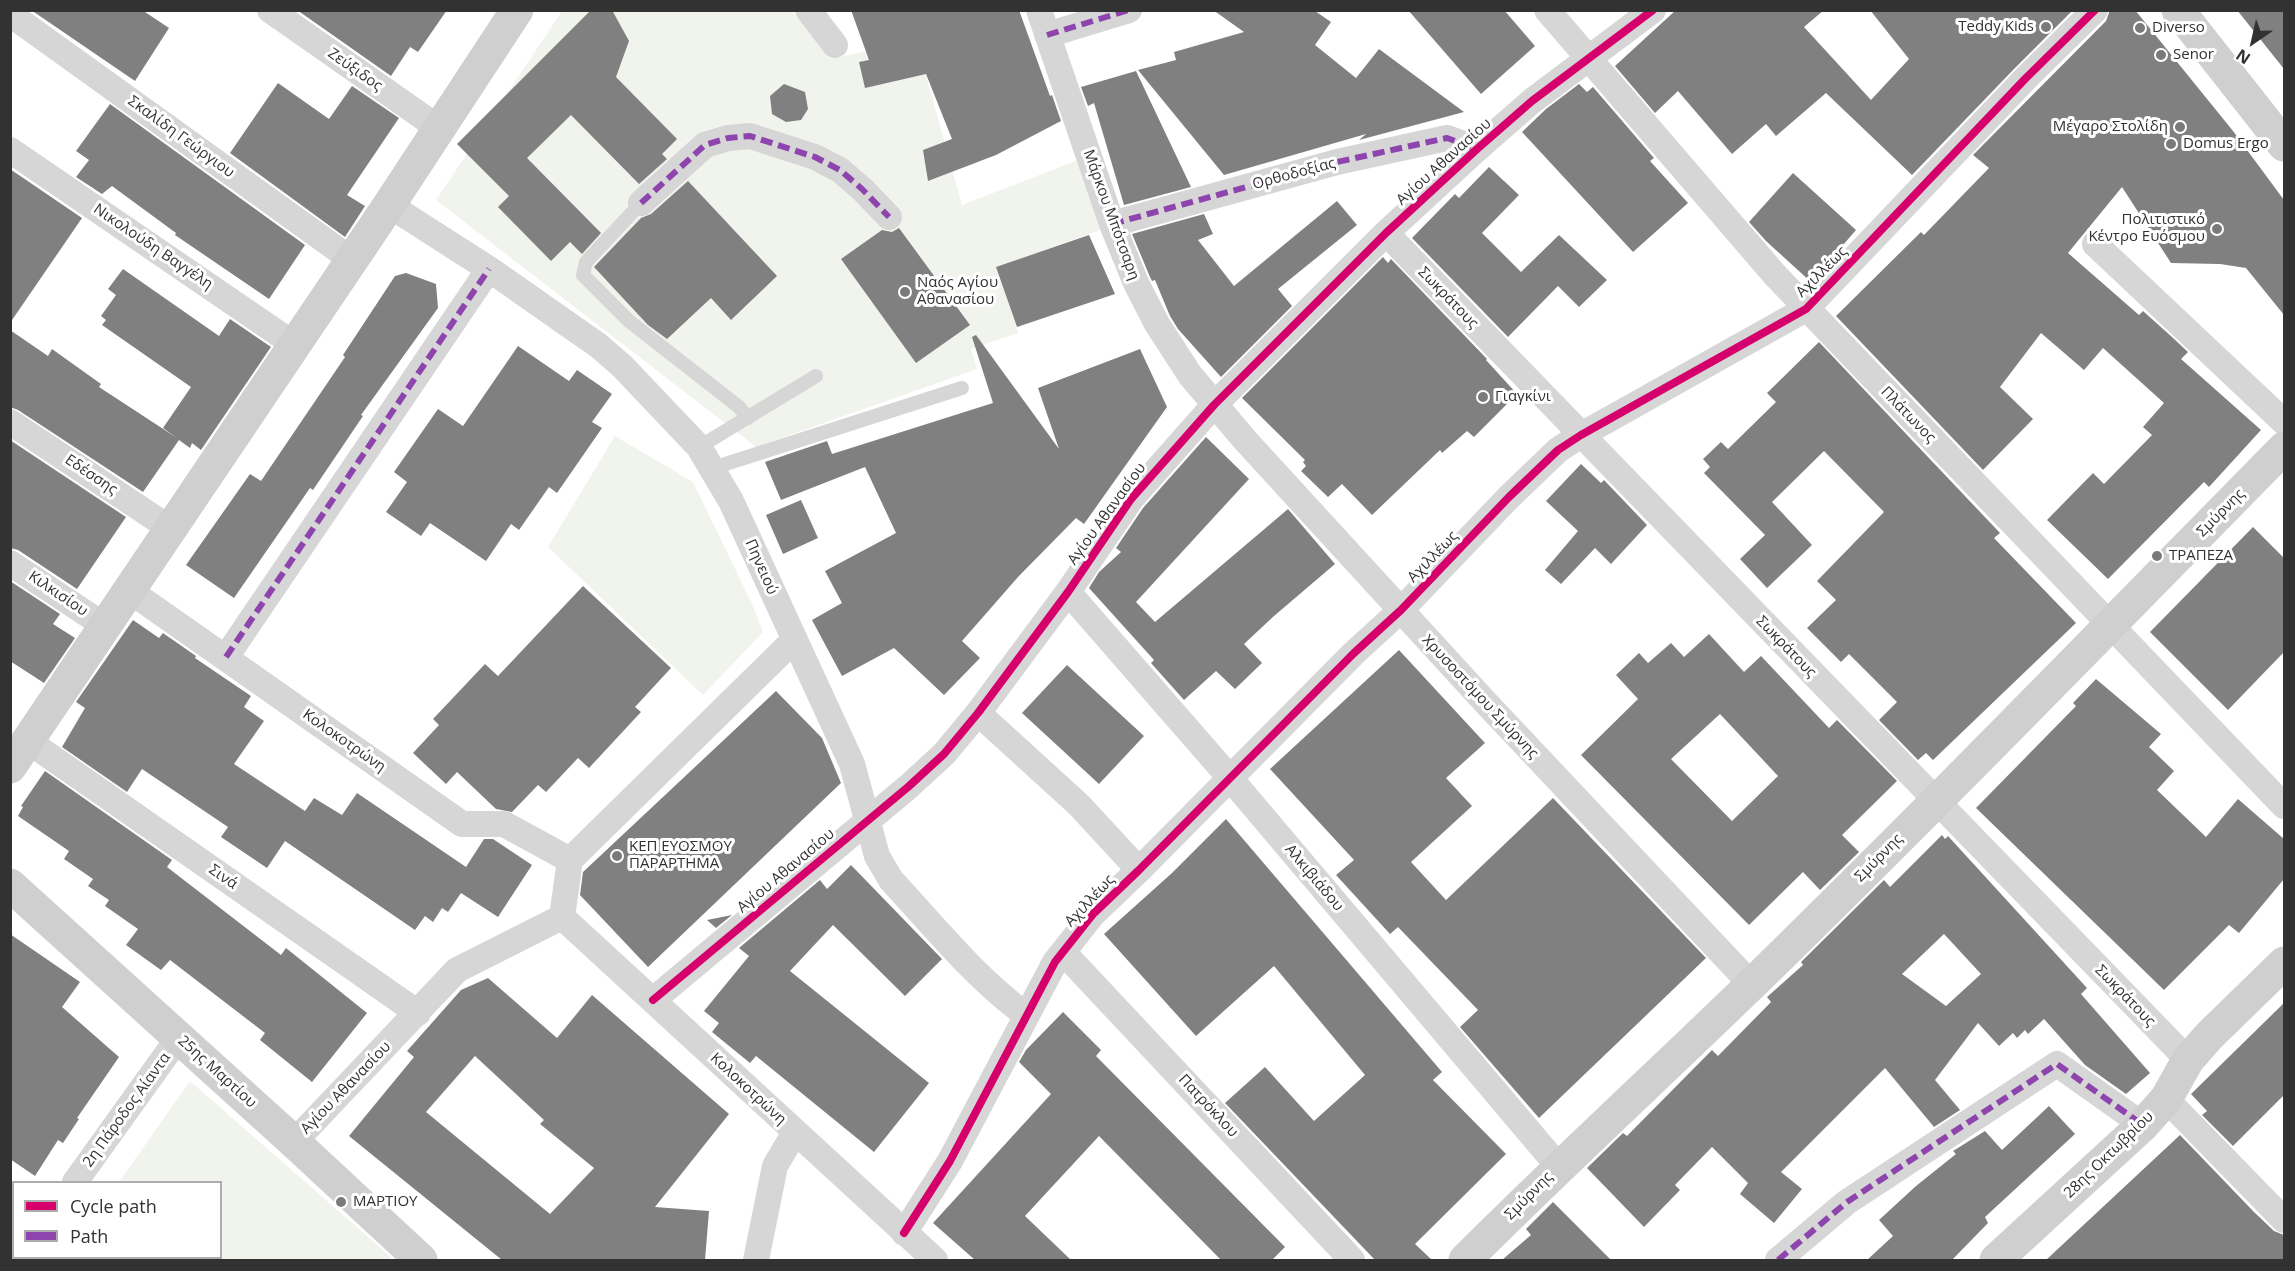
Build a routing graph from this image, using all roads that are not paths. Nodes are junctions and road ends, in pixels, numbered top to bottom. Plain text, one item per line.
1 (270, 10) edge
2 (517, 10) edge
3 (808, 10) edge
4 (1038, 10) edge
5 (1129, 10) edge
6 (1547, 10) edge
7 (1653, 10) edge
8 (2095, 10) edge
9 (2178, 10) edge
10 (10, 14) edge
11 (1047, 35) junction
12 (835, 45) dead end
13 (1589, 57) junction
14 (440, 129) junction
15 (2284, 145) edge
16 (1477, 149) junction
17 (10, 150) edge
18 (641, 203) joint
19 (389, 205) junction
20 (889, 217) dead end
21 (1112, 224) junction
22 (1386, 233) junction
23 (2095, 243) dead end
24 (352, 260) junction
25 (489, 269) junction
26 (1806, 309) junction
27 (295, 345) junction
28 (816, 376) dead end
29 (962, 388) dead end
30 (1214, 405) junction
31 (748, 418) junction
32 (10, 422) edge
33 (2284, 422) edge
34 (1581, 435) junction
35 (699, 447) junction
36 (2284, 448) edge
37 (713, 468) junction
38 (171, 529) junction
39 (10, 563) edge
40 (130, 591) junction
41 (1068, 592) junction
42 (1401, 610) junction
43 (2110, 625) junction
44 (105, 626) junction
45 (795, 640) junction
46 (226, 657) junction
47 (978, 713) junction
48 (19, 754) edge
49 (1230, 778) junction
50 (1936, 802) junction
51 (2284, 806) edge
52 (868, 820) junction
53 (570, 860) junction
54 (1139, 870) junction
55 (10, 885) edge
56 (562, 917) junction
57 (1063, 952) junction
58 (2284, 963) edge
59 (1751, 984) junction
60 (653, 1000) junction
61 (418, 1013) junction
62 (1026, 1015) junction
63 (179, 1037) junction
64 (2188, 1060) junction
65 (2166, 1099) junction
66 (2143, 1125) junction
67 (795, 1132) junction
68 (294, 1142) junction
69 (1558, 1167) junction
70 (76, 1181) edge
71 (2284, 1220) edge
72 (904, 1233) junction
73 (418, 1259) edge
74 (756, 1260) edge
75 (935, 1260) edge
76 (1352, 1260) edge
77 (1465, 1260) edge
78 (1778, 1260) edge
79 (1996, 1260) edge

1 - 14 street, Ζεύξιδος
2 - 14 street
3 - 12 street
4 - 11 street, Μάρκου Μπότσαρη
5 - 11 street
6 - 13 street, Πλάτωνος
7 - 13 street, Αγίου Αθανασίου
8 - 26 street, Αχιλλέως
9 - 15 street
10 - 24 street, Σκαλίδη Γεώργιου
11 - 21 street, Μάρκου Μπότσαρη
13 - 16 street, Αγίου Αθανασίου
13 - 26 street, Πλάτωνος
14 - 19 street
16 - 21 street, Ορθοδοξίας
16 - 22 street, Αγίου Αθανασίου
17 - 27 street, Νικολούδη Βαγγέλη
18 - 20 street
18 - 31 lane
19 - 24 street
19 - 25 street, Πηνειού
21 - 30 street, Μάρκου Μπότσαρη
22 - 30 street, Αγίου Αθανασίου
22 - 34 street, Σωκράτους
23 - 33 street
24 - 27 street
25 - 35 street, Πηνειού
25 - 46 street
26 - 34 street, Αχιλλέως
26 - 43 street, Πλάτωνος
27 - 38 street
28 - 31 lane
29 - 37 lane
30 - 41 street, Αγίου Αθανασίου
30 - 42 street, Χρυσοστόμου Σμύρνης
31 - 35 lane
32 - 38 street, Εδέσσης
34 - 42 street, Αχιλλέως
34 - 50 street, Σωκράτους
35 - 37 street, Πηνειού
36 - 43 street, Σμύρνης
37 - 45 street, Πηνειού
38 - 40 street
39 - 44 street, Κιλκισίου
40 - 44 street
40 - 46 street, Κολοκοτρώνη
41 - 47 street, Αγίου Αθανασίου
41 - 49 street, Αλκιβιάδου
42 - 49 street, Αχιλλέως
42 - 59 street, Χρυσοστόμου Σμύρνης
43 - 50 street, Σμύρνης
43 - 51 street, Πλάτωνος
44 - 48 street
45 - 52 street, Πηνειού
45 - 53 street
46 - 53 street, Κολοκοτρώνη
47 - 52 street, Αγίου Αθανασίου
47 - 54 street
48 - 61 street, Σινά
49 - 54 street, Αχιλλέως
49 - 69 street, Αλκιβιάδου
50 - 59 street, Σμύρνης
50 - 64 street, Σωκράτους
52 - 60 street, Αγίου Αθανασίου
52 - 62 street, Πηνειού
53 - 56 street
54 - 57 street, Αχιλλέως
55 - 63 street, 25ης Μαρτίου
56 - 60 street, Κολοκοτρώνη
56 - 61 street, Αγίου Αθανασίου
57 - 62 street, Αχιλλέως
57 - 76 street, Πατρόκλου
58 - 64 street, 28ης Οκτωβρίου
59 - 69 street, Σμύρνης
60 - 67 street, Κολοκοτρώνη
61 - 68 street, Αγίου Αθανασίου
62 - 72 street, Αχιλλέως
63 - 68 street, 25ης Μαρτίου
63 - 70 street, 2η Πάροδος Αίαντα
64 - 65 street, 28ης Οκτωβρίου
65 - 66 street, 28ης Οκτωβρίου
65 - 71 street
66 - 78 street
66 - 79 street, 28ης Οκτωβρίου
67 - 72 street, Κολοκοτρώνη
67 - 74 street
68 - 73 street, 25ης Μαρτίου
69 - 77 street, Σμύρνης
72 - 75 street, Κολοκοτρώνη

